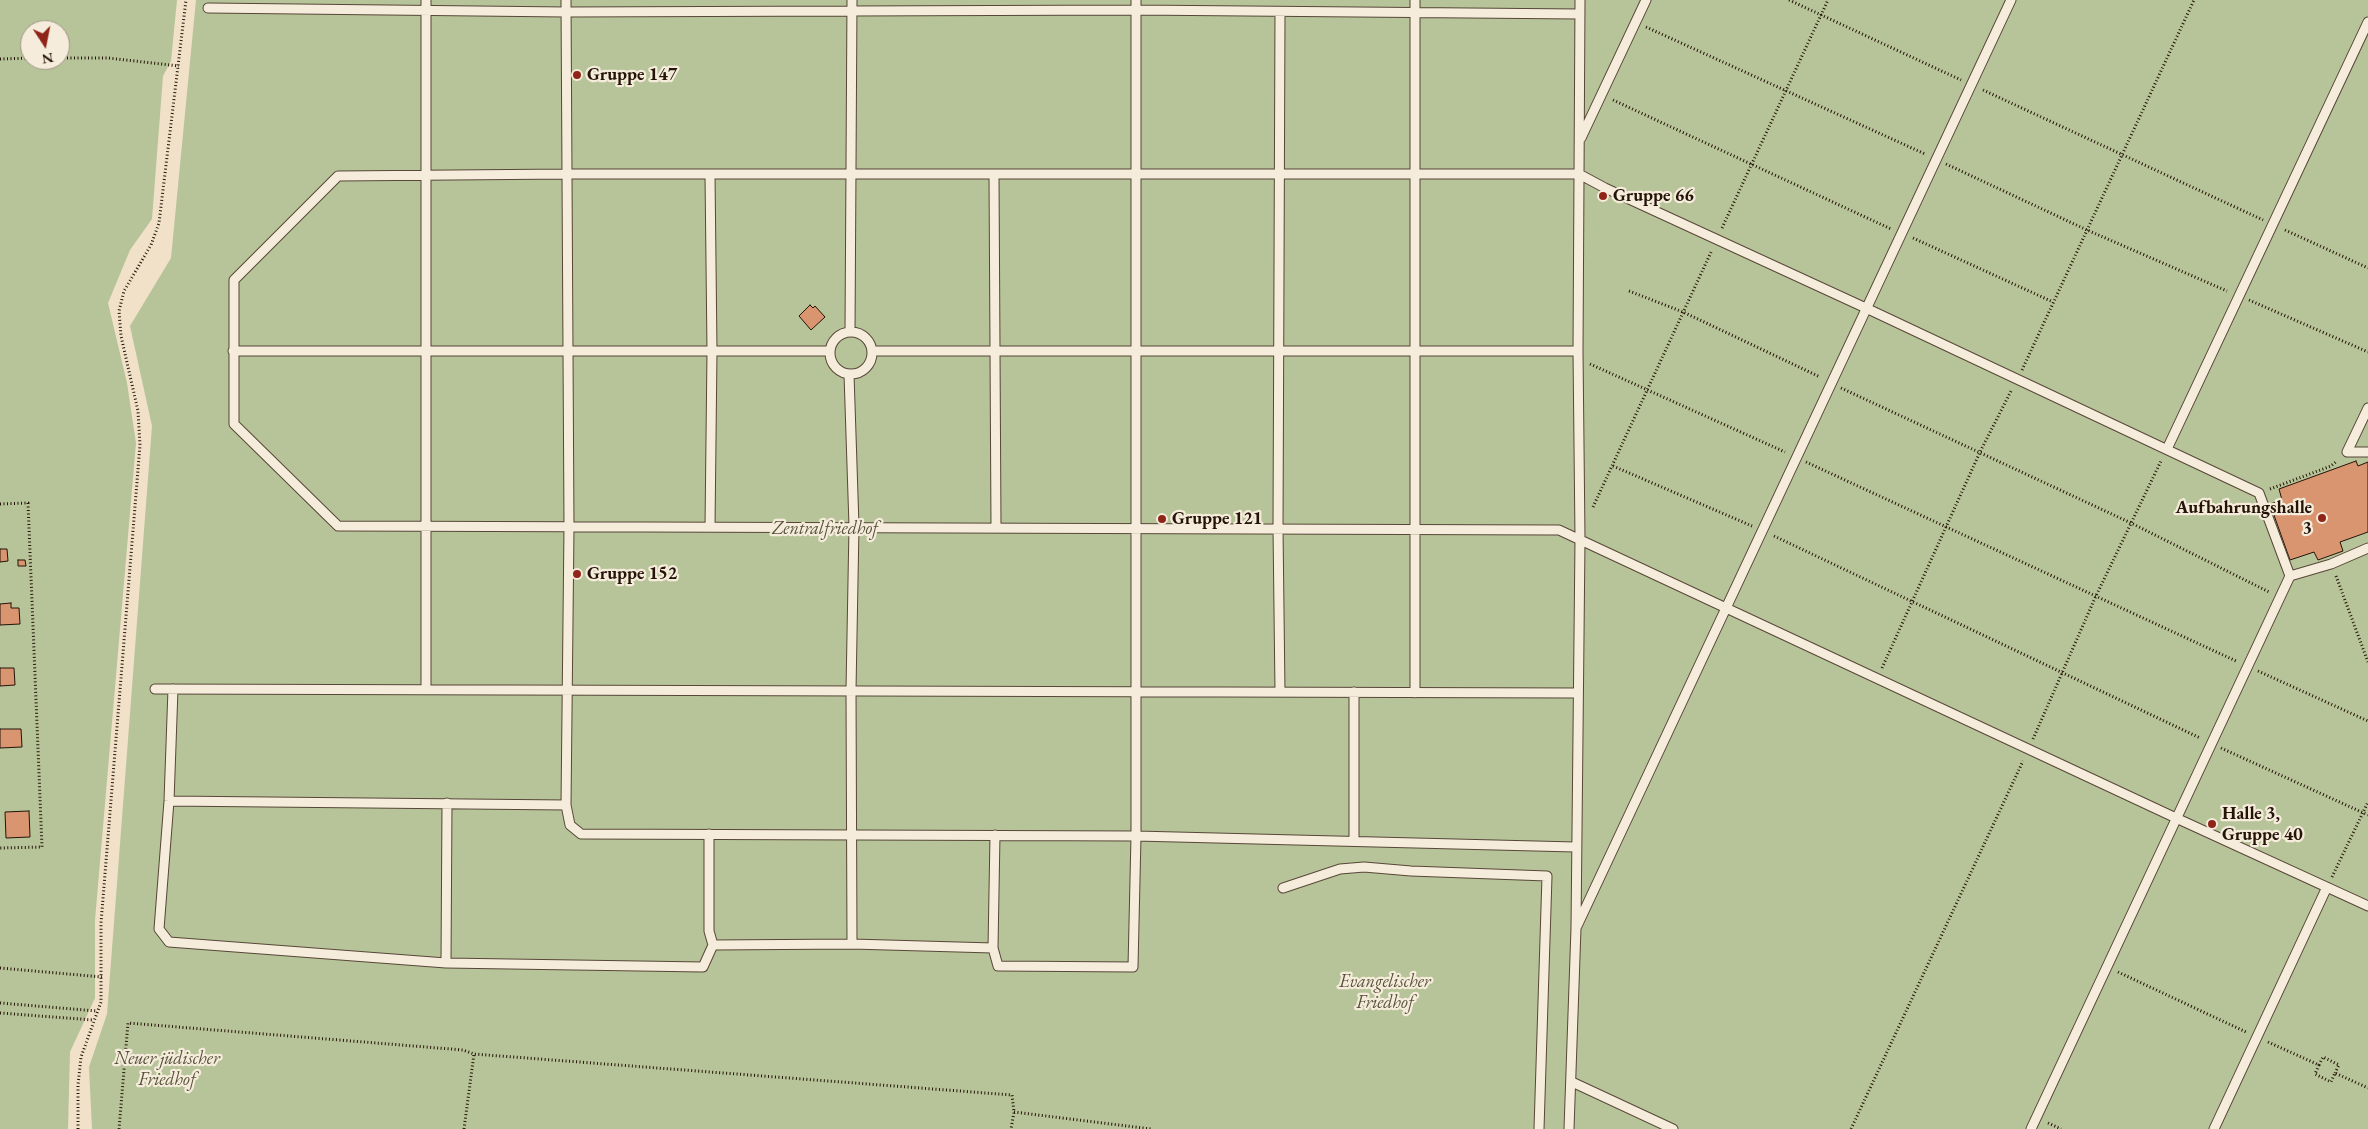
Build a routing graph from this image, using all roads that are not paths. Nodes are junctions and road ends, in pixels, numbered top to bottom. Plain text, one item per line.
1 (426, 0) edge
2 (566, 0) edge
3 (852, 0) edge
4 (1136, 0) edge
5 (1415, 0) edge
6 (1580, 0) edge
7 (1646, 0) edge
8 (2011, 0) edge
9 (208, 8) dead end
10 (852, 10) junction
11 (1136, 10) junction
12 (426, 11) junction
13 (566, 12) junction
14 (1280, 12) junction
15 (1415, 13) junction
16 (1579, 14) junction
17 (2368, 22) edge
18 (1580, 141) junction
19 (567, 174) junction
20 (710, 174) junction
21 (994, 174) junction
22 (1136, 174) junction
23 (1281, 174) junction
24 (1414, 174) junction
25 (1579, 174) junction
26 (850, 175) junction
27 (426, 176) junction
28 (1868, 309) junction
29 (850, 332) junction
30 (233, 351) junction
31 (426, 351) junction
32 (567, 351) junction
33 (712, 351) junction
34 (830, 351) junction
35 (872, 351) junction
36 (995, 351) junction
37 (1136, 351) junction
38 (1280, 351) junction
39 (1414, 351) junction
40 (1578, 355) junction
41 (849, 374) junction
42 (2368, 408) edge
43 (2167, 449) junction
44 (2368, 452) edge
45 (854, 526) junction
46 (426, 527) junction
47 (569, 527) junction
48 (710, 527) junction
49 (996, 527) junction
50 (1137, 528) junction
51 (1278, 528) junction
52 (1413, 528) junction
53 (1580, 539) junction
54 (2368, 548) edge
55 (2290, 576) junction
56 (1728, 607) junction
57 (155, 689) dead end
58 (173, 689) junction
59 (426, 690) junction
60 (567, 690) junction
61 (851, 690) junction
62 (1136, 692) junction
63 (1280, 692) junction
64 (1354, 692) junction
65 (1415, 692) junction
66 (1578, 693) junction
67 (169, 801) junction
68 (447, 803) junction
69 (566, 804) junction
70 (2176, 818) junction
71 (709, 834) junction
72 (852, 835) junction
73 (995, 835) junction
74 (1136, 836) junction
75 (1354, 841) junction
76 (1576, 847) junction
77 (2327, 887) junction
78 (1283, 888) dead end
79 (2368, 906) edge
80 (1576, 928) junction
81 (852, 944) junction
82 (713, 945) junction
83 (993, 948) junction
84 (446, 963) junction
85 (1572, 1082) junction
86 (1539, 1129) edge
87 (1569, 1129) edge
88 (1673, 1129) edge
89 (2031, 1129) edge
90 (2214, 1129) edge

1 - 12 lane
2 - 13 lane
3 - 10 lane
4 - 11 lane
5 - 15 lane
6 - 16 lane
7 - 18 lane
8 - 28 lane
9 - 12 lane
10 - 11 lane
10 - 13 lane
10 - 26 lane
11 - 14 lane
11 - 22 lane
12 - 13 lane
12 - 27 lane
13 - 19 lane
14 - 15 lane
14 - 23 lane
15 - 16 lane
15 - 24 lane
16 - 18 lane
17 - 43 lane
18 - 25 lane
19 - 20 lane
19 - 27 lane
19 - 32 lane
20 - 26 lane
20 - 33 lane
21 - 22 lane
21 - 26 lane
21 - 36 lane
22 - 23 lane
22 - 37 lane
23 - 24 lane
23 - 38 lane
24 - 25 lane
24 - 39 lane
25 - 28 lane
25 - 40 lane
26 - 29 lane
27 - 30 lane
27 - 31 lane
28 - 43 lane
28 - 56 lane
29 - 34 lane
29 - 35 lane
30 - 31 lane
30 - 46 lane
31 - 32 lane
31 - 46 lane
32 - 33 lane
32 - 47 lane
33 - 34 lane
33 - 48 lane
34 - 41 lane
35 - 36 lane
35 - 41 lane
36 - 37 lane
36 - 49 lane
37 - 38 lane
37 - 50 lane
38 - 39 lane
38 - 51 lane
39 - 40 lane
39 - 52 lane
40 - 53 lane
41 - 45 lane
42 - 44 lane
43 - 55 lane
45 - 48 lane
45 - 49 lane
45 - 61 lane
46 - 47 lane
46 - 59 lane
47 - 48 lane
47 - 60 lane
49 - 50 lane
50 - 51 lane
50 - 62 lane
51 - 52 lane
51 - 63 lane
52 - 53 lane
52 - 65 lane
53 - 56 lane
53 - 66 lane
54 - 55 lane
55 - 70 lane
56 - 70 lane
56 - 80 lane
57 - 58 lane
58 - 59 lane
58 - 67 lane
59 - 60 lane
60 - 61 lane
60 - 69 lane
61 - 62 lane
61 - 72 lane
62 - 63 lane
62 - 74 lane
63 - 64 lane
64 - 65 lane
64 - 75 lane
65 - 66 lane
66 - 76 lane
67 - 68 lane
67 - 84 lane
68 - 69 lane
68 - 84 lane
69 - 71 lane
70 - 77 lane
70 - 89 lane
71 - 72 lane
71 - 82 lane
72 - 73 lane
72 - 81 lane
73 - 74 lane
73 - 83 lane
74 - 75 lane
74 - 83 lane
75 - 76 lane
76 - 80 lane
77 - 79 lane
77 - 90 lane
78 - 86 lane
80 - 85 lane
81 - 82 lane
81 - 83 lane
82 - 84 lane
85 - 87 lane
85 - 88 lane

